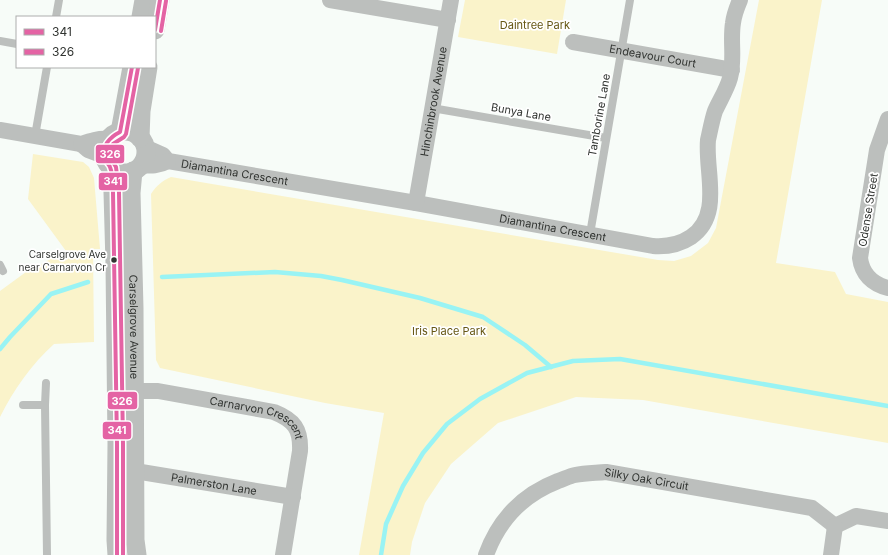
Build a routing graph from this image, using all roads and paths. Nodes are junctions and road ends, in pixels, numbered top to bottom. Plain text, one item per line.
1 (59, 0) edge
2 (144, 0) edge
3 (160, 0) edge
4 (330, 0) edge
5 (452, 0) edge
6 (630, 0) edge
7 (740, 0) edge
8 (56, 16) edge
9 (141, 16) edge
10 (448, 20) junction
11 (156, 24) edge
12 (0, 41) edge
13 (573, 42) dead end
14 (16, 44) edge
15 (621, 50) junction
16 (47, 68) edge
17 (132, 68) edge
18 (148, 68) edge
19 (732, 70) junction
20 (432, 108) junction
21 (888, 119) edge
22 (0, 130) edge
23 (35, 136) junction
24 (606, 138) junction
25 (111, 149) junction
26 (140, 155) junction
27 (416, 203) junction
28 (590, 234) junction
29 (888, 288) edge
30 (46, 383) dead end
31 (135, 390) junction
32 (116, 391) junction
33 (45, 405) junction
34 (23, 406) dead end
35 (135, 471) junction
36 (292, 497) junction
37 (888, 521) edge
38 (835, 526) junction
39 (46, 555) edge
40 (117, 555) edge
41 (137, 555) edge
42 (283, 555) edge
43 (486, 555) edge
44 (832, 555) edge

1 - 8 lane
2 - 9 street
3 - 11 street
4 - 10 street
5 - 10 street, Hinchinbrook Avenue
6 - 15 lane, Tamborine Lane
7 - 19 street, Diamantina Crescent
10 - 20 street, Hinchinbrook Avenue
12 - 14 lane
13 - 15 street, Endeavour Court
15 - 19 street, Endeavour Court
15 - 24 lane, Tamborine Lane
16 - 23 lane
17 - 25 street, Carselgrove Avenue
18 - 26 street, Carselgrove Avenue
19 - 28 street, Diamantina Crescent
20 - 24 lane, Bunya Lane
20 - 27 street, Hinchinbrook Avenue
21 - 29 street, Odense Street
22 - 23 street
23 - 25 street
24 - 28 lane, Tamborine Lane
25 - 26 street
25 - 26 street
25 - 32 street, Carselgrove Avenue
26 - 27 street, Diamantina Crescent
26 - 31 street, Carselgrove Avenue
27 - 28 street, Diamantina Crescent
30 - 33 lane
31 - 32 street, Carnarvon Crescent
31 - 35 street, Carselgrove Avenue
31 - 36 street, Carnarvon Crescent
32 - 40 street, Carselgrove Avenue
33 - 34 lane
33 - 39 lane
35 - 36 street, Palmerston Lane
35 - 41 street, Carselgrove Avenue
36 - 42 street, Carnarvon Crescent
37 - 38 street
38 - 43 street, Silky Oak Circuit
38 - 44 street

